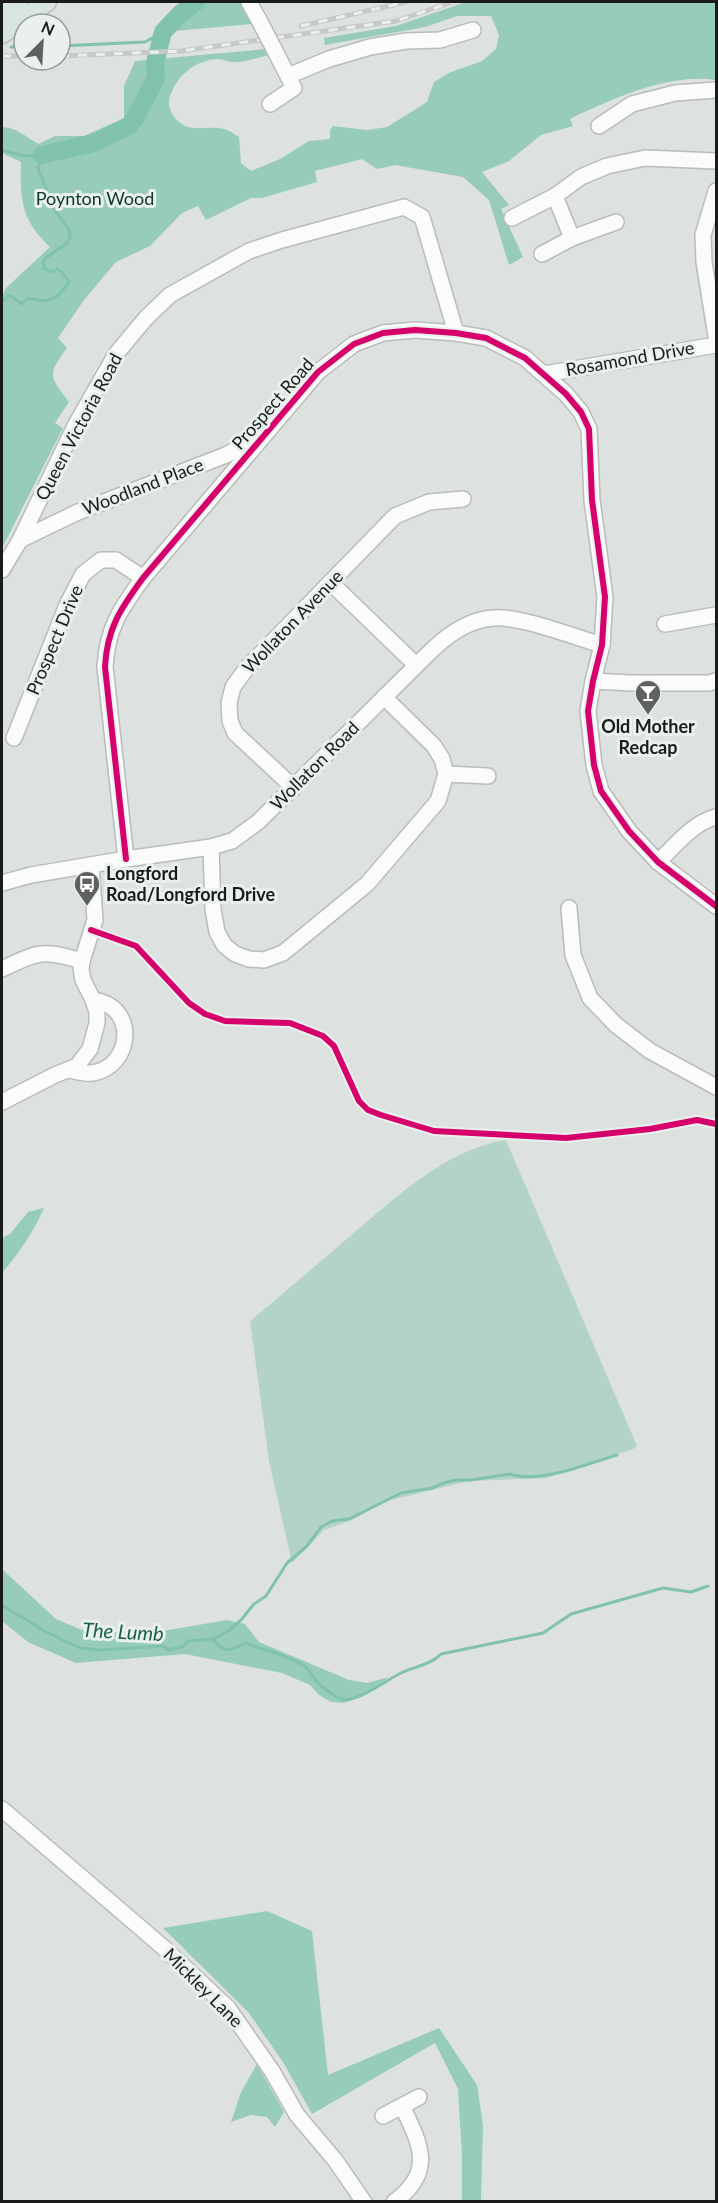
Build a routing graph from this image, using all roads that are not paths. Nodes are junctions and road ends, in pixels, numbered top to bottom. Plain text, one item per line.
1 (19, 2) edge
2 (47, 2) edge
3 (249, 2) edge
4 (2, 14) edge
5 (473, 30) dead end
6 (2, 34) edge
7 (288, 76) junction
8 (717, 90) edge
9 (270, 104) dead end
10 (609, 124) dead end
11 (717, 161) edge
12 (717, 191) edge
13 (555, 196) junction
14 (512, 218) dead end
15 (616, 222) dead end
16 (572, 238) junction
17 (542, 254) dead end
18 (456, 333) junction
19 (717, 336) edge
20 (717, 345) edge
21 (544, 374) junction
22 (267, 433) junction
23 (226, 455) junction
24 (238, 469) junction
25 (463, 499) dead end
26 (20, 540) junction
27 (2, 570) edge
28 (143, 578) junction
29 (331, 583) junction
30 (717, 615) edge
31 (665, 624) dead end
32 (602, 645) junction
33 (416, 665) junction
34 (593, 681) junction
35 (717, 681) edge
36 (384, 697) junction
37 (14, 738) dead end
38 (447, 774) junction
39 (488, 776) dead end
40 (294, 788) junction
41 (717, 817) edge
42 (211, 847) junction
43 (126, 859) junction
44 (658, 862) junction
45 (91, 865) junction
46 (2, 883) edge
47 (717, 906) edge
48 (567, 914) dead end
49 (81, 961) junction
50 (2, 969) edge
51 (93, 1000) junction
52 (69, 1070) junction
53 (717, 1087) edge
54 (2, 1102) edge
55 (2, 1809) edge
56 (419, 2097) dead end
57 (402, 2106) junction
58 (383, 2116) dead end
59 (364, 2202) edge
60 (394, 2202) edge

1 - 4 main road
2 - 6 main road
3 - 7 street, bridge
5 - 7 street
7 - 9 street
8 - 10 street
11 - 13 street
12 - 19 street
13 - 14 street
13 - 16 street
15 - 16 street
16 - 17 street
18 - 21 street, Prospect Road
18 - 22 street, Prospect Road
18 - 26 street, Queen Victoria Road
20 - 21 street, Rosamond Drive
21 - 32 street, Prospect Road
22 - 23 street, Woodland Place
22 - 24 street, Prospect Road
23 - 24 street
23 - 26 street, Woodland Place
24 - 28 street, Prospect Road
25 - 29 street, Wollaton Avenue
26 - 27 street, Queen Victoria Road
28 - 37 street, Prospect Drive
28 - 43 street, Prospect Road
29 - 33 street
29 - 40 street, Wollaton Avenue
30 - 31 street
32 - 33 street, Wollaton Road
32 - 34 street, Prospect Road
33 - 36 street, Wollaton Road
34 - 35 street
34 - 44 street, Prospect Road
36 - 38 street
36 - 40 street, Wollaton Road
38 - 39 street
38 - 42 street
40 - 42 street, Wollaton Road
41 - 44 street
42 - 43 street, Wollaton Road
43 - 45 street, Wollaton Road
44 - 47 street, Prospect Road
45 - 46 street, Wollaton Road
45 - 49 street
48 - 53 street
49 - 50 street
49 - 51 street
51 - 52 street
51 - 52 street
52 - 54 street
55 - 59 street, Mickley Lane
56 - 57 street
57 - 58 street
57 - 60 street

